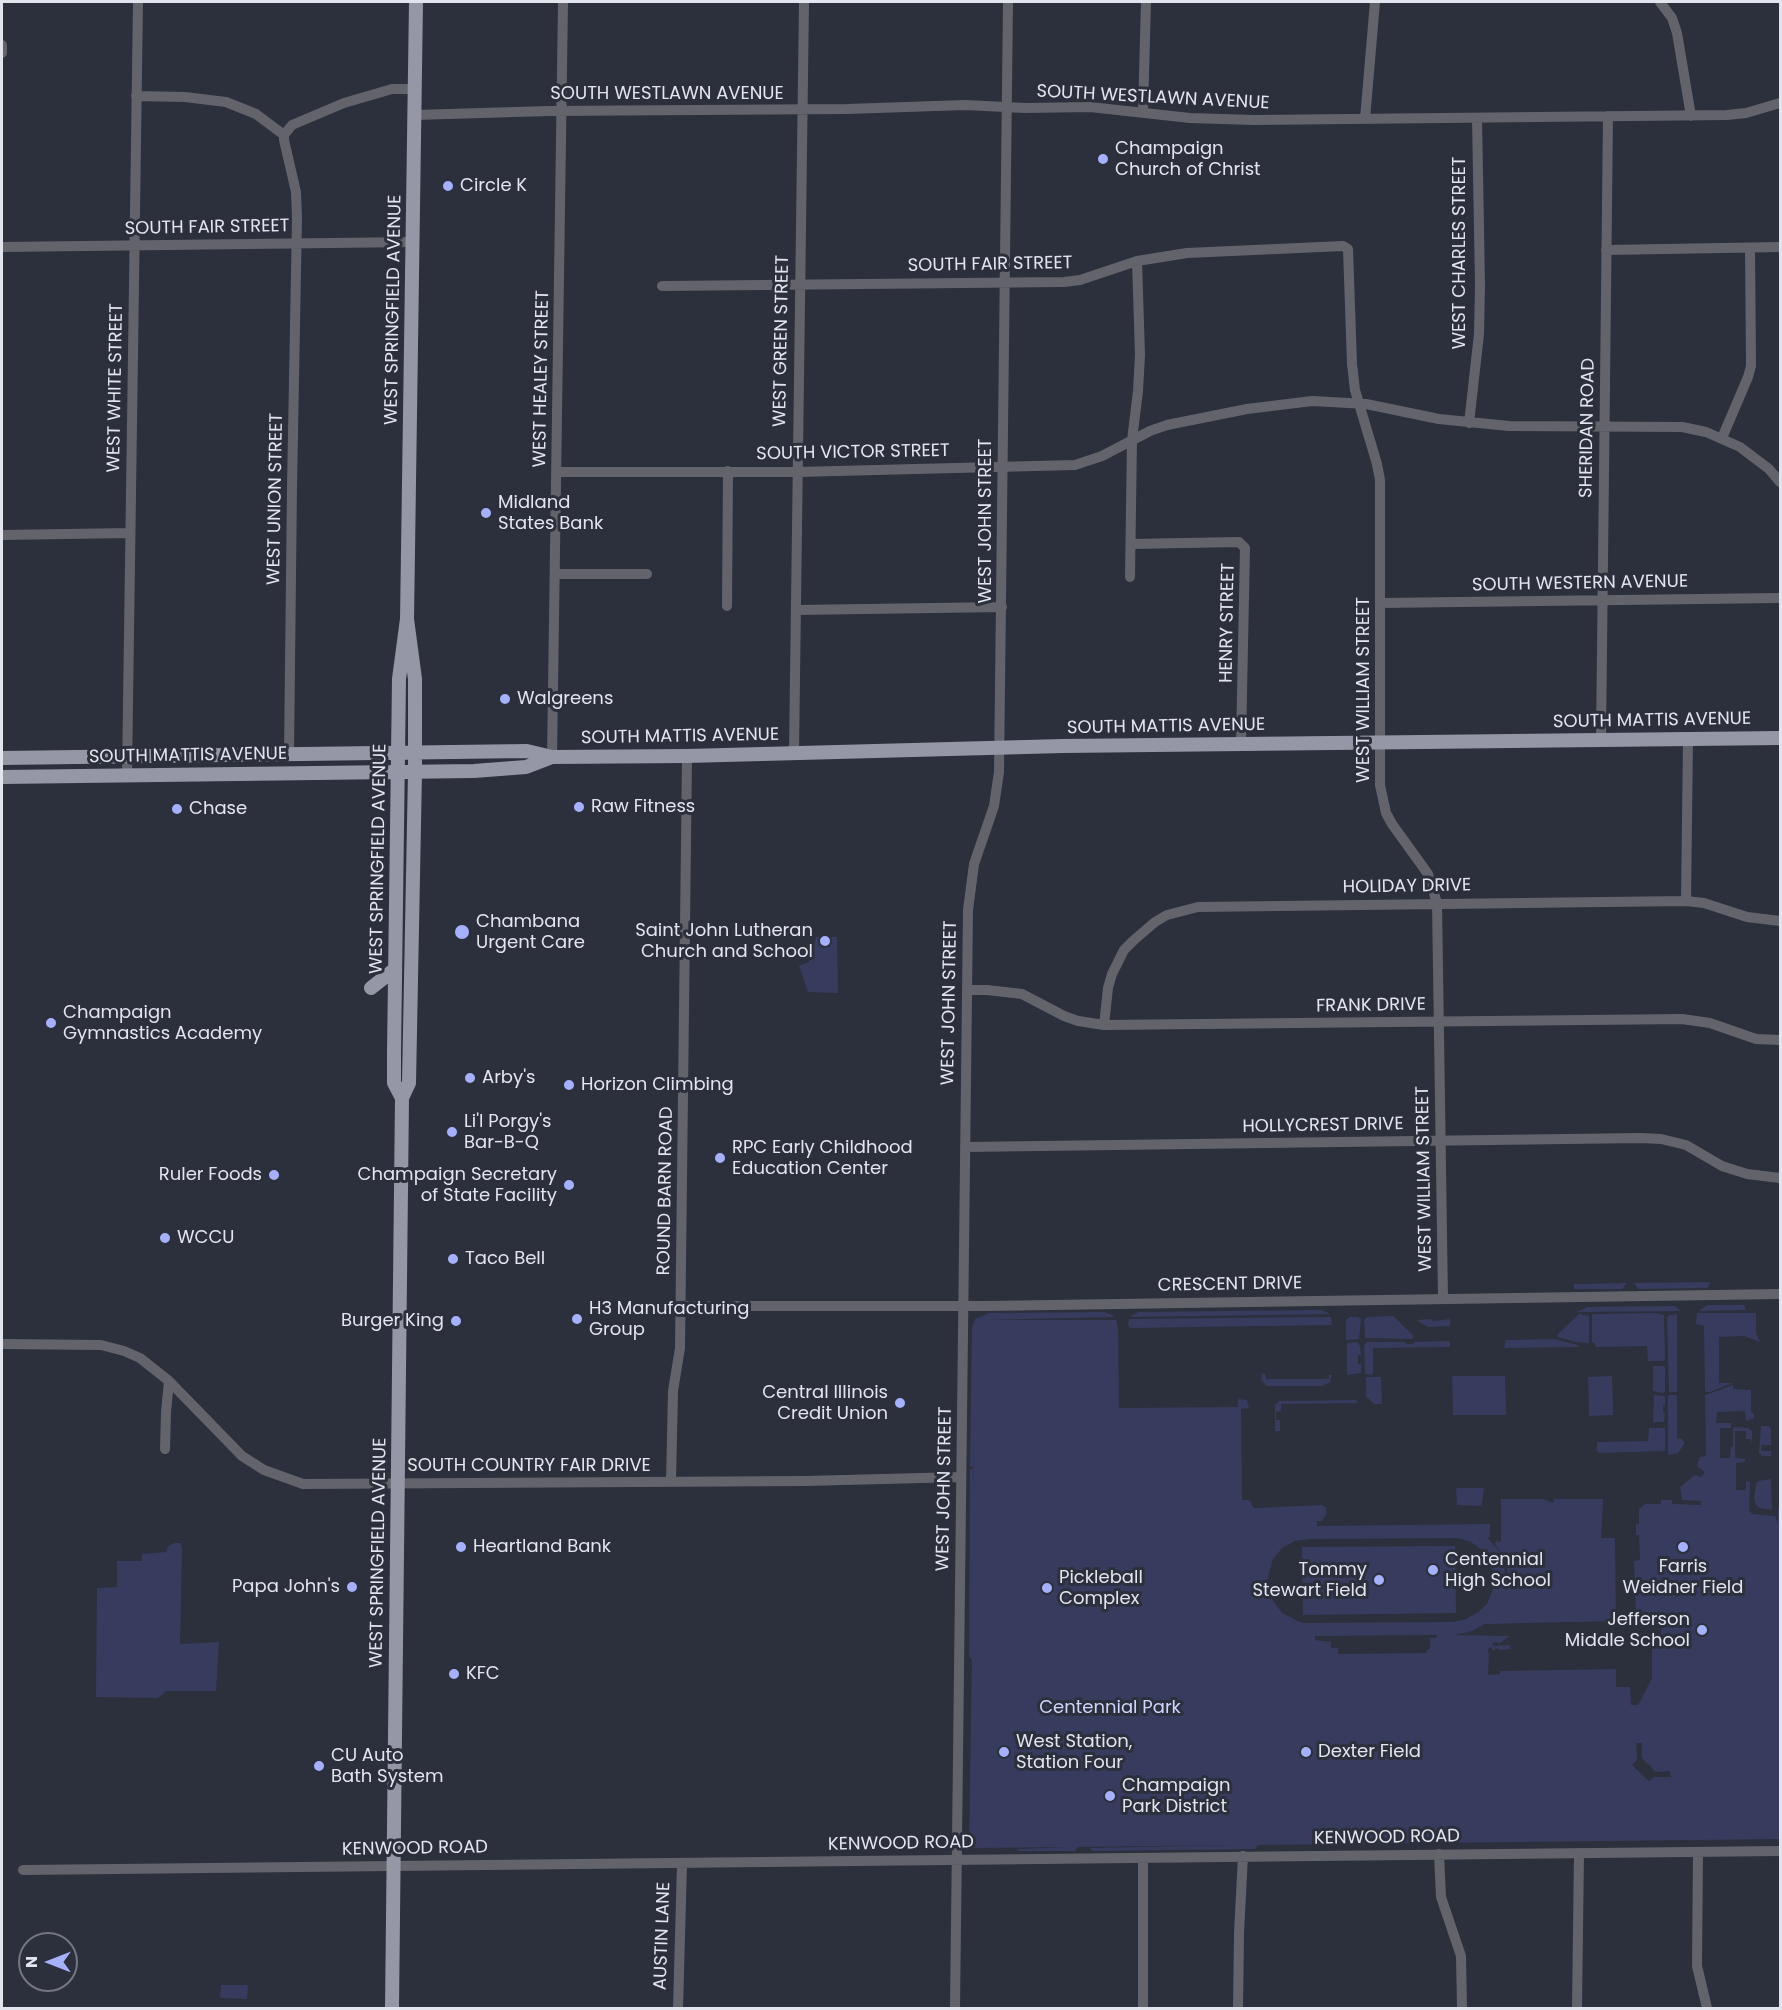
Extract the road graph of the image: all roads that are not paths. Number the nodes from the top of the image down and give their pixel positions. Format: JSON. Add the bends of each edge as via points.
{"nodes":[{"id":1,"x":138,"y":2,"type":"edge"},
{"id":2,"x":416,"y":2,"type":"edge"},
{"id":3,"x":563,"y":2,"type":"edge"},
{"id":4,"x":804,"y":2,"type":"edge"},
{"id":5,"x":1008,"y":2,"type":"edge"},
{"id":6,"x":1146,"y":2,"type":"edge"},
{"id":7,"x":1375,"y":2,"type":"edge"},
{"id":8,"x":1660,"y":2,"type":"edge"},
{"id":9,"x":2,"y":45,"type":"edge"},
{"id":10,"x":2,"y":53,"type":"edge"},
{"id":11,"x":415,"y":89,"type":"junction"},
{"id":12,"x":136,"y":96,"type":"junction"},
{"id":13,"x":1780,"y":103,"type":"edge"},
{"id":14,"x":1007,"y":107,"type":"junction"},
{"id":15,"x":802,"y":109,"type":"junction"},
{"id":16,"x":562,"y":111,"type":"junction"},
{"id":17,"x":1143,"y":112,"type":"junction"},
{"id":18,"x":415,"y":115,"type":"junction"},
{"id":19,"x":1608,"y":116,"type":"junction"},
{"id":20,"x":1691,"y":116,"type":"junction"},
{"id":21,"x":1477,"y":118,"type":"junction"},
{"id":22,"x":1365,"y":119,"type":"junction"},
{"id":23,"x":284,"y":135,"type":"junction"},
{"id":24,"x":413,"y":242,"type":"junction"},
{"id":25,"x":296,"y":244,"type":"junction"},
{"id":26,"x":134,"y":246,"type":"junction"},
{"id":27,"x":2,"y":247,"type":"edge"},
{"id":28,"x":1750,"y":248,"type":"junction"},
{"id":29,"x":1780,"y":248,"type":"edge"},
{"id":30,"x":1606,"y":250,"type":"junction"},
{"id":31,"x":1349,"y":251,"type":"joint"},
{"id":32,"x":1137,"y":261,"type":"junction"},
{"id":33,"x":1005,"y":282,"type":"junction"},
{"id":34,"x":799,"y":284,"type":"junction"},
{"id":35,"x":662,"y":286,"type":"dead end"},
{"id":36,"x":1359,"y":403,"type":"junction"},
{"id":37,"x":1469,"y":423,"type":"junction"},
{"id":38,"x":1605,"y":426,"type":"junction"},
{"id":39,"x":1722,"y":438,"type":"junction"},
{"id":40,"x":1132,"y":440,"type":"junction"},
{"id":41,"x":1002,"y":467,"type":"junction"},
{"id":42,"x":728,"y":471,"type":"junction"},
{"id":43,"x":557,"y":472,"type":"junction"},
{"id":44,"x":797,"y":472,"type":"junction"},
{"id":45,"x":1780,"y":482,"type":"edge"},
{"id":46,"x":130,"y":533,"type":"junction"},
{"id":47,"x":2,"y":535,"type":"edge"},
{"id":48,"x":1131,"y":544,"type":"junction"},
{"id":49,"x":555,"y":574,"type":"junction"},
{"id":50,"x":647,"y":574,"type":"dead end"},
{"id":51,"x":1130,"y":578,"type":"dead end"},
{"id":52,"x":1780,"y":598,"type":"edge"},
{"id":53,"x":1603,"y":600,"type":"junction"},
{"id":54,"x":1380,"y":603,"type":"junction"},
{"id":55,"x":727,"y":606,"type":"dead end"},
{"id":56,"x":1002,"y":607,"type":"junction"},
{"id":57,"x":796,"y":609,"type":"junction"},
{"id":58,"x":407,"y":619,"type":"junction"},
{"id":59,"x":1780,"y":738,"type":"edge"},
{"id":60,"x":1688,"y":739,"type":"junction"},
{"id":61,"x":1601,"y":740,"type":"junction"},
{"id":62,"x":1380,"y":743,"type":"junction"},
{"id":63,"x":1241,"y":744,"type":"junction"},
{"id":64,"x":1000,"y":748,"type":"junction"},
{"id":65,"x":415,"y":752,"type":"junction"},
{"id":66,"x":398,"y":753,"type":"junction"},
{"id":67,"x":794,"y":753,"type":"junction"},
{"id":68,"x":290,"y":755,"type":"junction"},
{"id":69,"x":127,"y":756,"type":"junction"},
{"id":70,"x":687,"y":756,"type":"junction"},
{"id":71,"x":552,"y":757,"type":"junction"},
{"id":72,"x":2,"y":759,"type":"edge"},
{"id":73,"x":398,"y":772,"type":"junction"},
{"id":74,"x":415,"y":772,"type":"junction"},
{"id":75,"x":127,"y":774,"type":"junction"},
{"id":76,"x":2,"y":777,"type":"edge"},
{"id":77,"x":1686,"y":901,"type":"junction"},
{"id":78,"x":1437,"y":903,"type":"junction"},
{"id":79,"x":1780,"y":921,"type":"edge"},
{"id":80,"x":395,"y":969,"type":"junction"},
{"id":81,"x":371,"y":988,"type":"dead end"},
{"id":82,"x":967,"y":990,"type":"junction"},
{"id":83,"x":1440,"y":1022,"type":"junction"},
{"id":84,"x":1104,"y":1026,"type":"junction"},
{"id":85,"x":1780,"y":1040,"type":"edge"},
{"id":86,"x":402,"y":1098,"type":"junction"},
{"id":87,"x":1441,"y":1141,"type":"junction"},
{"id":88,"x":965,"y":1147,"type":"junction"},
{"id":89,"x":1780,"y":1178,"type":"edge"},
{"id":90,"x":1780,"y":1294,"type":"edge"},
{"id":91,"x":1443,"y":1298,"type":"junction"},
{"id":92,"x":963,"y":1305,"type":"junction"},
{"id":93,"x":681,"y":1306,"type":"junction"},
{"id":94,"x":2,"y":1344,"type":"edge"},
{"id":95,"x":169,"y":1381,"type":"junction"},
{"id":96,"x":165,"y":1449,"type":"dead end"},
{"id":97,"x":961,"y":1477,"type":"junction"},
{"id":98,"x":671,"y":1482,"type":"junction"},
{"id":99,"x":398,"y":1483,"type":"junction"},
{"id":100,"x":1780,"y":1851,"type":"edge"},
{"id":101,"x":1698,"y":1852,"type":"junction"},
{"id":102,"x":1579,"y":1853,"type":"junction"},
{"id":103,"x":1439,"y":1854,"type":"junction"},
{"id":104,"x":1243,"y":1857,"type":"junction"},
{"id":105,"x":1143,"y":1858,"type":"junction"},
{"id":106,"x":957,"y":1860,"type":"junction"},
{"id":107,"x":682,"y":1864,"type":"junction"},
{"id":108,"x":393,"y":1866,"type":"junction"},
{"id":109,"x":23,"y":1870,"type":"dead end"},
{"id":110,"x":392,"y":2008,"type":"edge"},
{"id":111,"x":678,"y":2008,"type":"edge"},
{"id":112,"x":955,"y":2008,"type":"edge"},
{"id":113,"x":1143,"y":2008,"type":"edge"},
{"id":114,"x":1238,"y":2008,"type":"edge"},
{"id":115,"x":1462,"y":2008,"type":"edge"},
{"id":116,"x":1576,"y":2008,"type":"edge"},
{"id":117,"x":1707,"y":2008,"type":"edge"}],
"edges":[{"from":1,"to":12,"type":"street","name":"WEST WHITE STREET"},
{"from":2,"to":11,"type":"main road","name":"WEST SPRINGFIELD AVENUE"},
{"from":3,"to":16,"type":"street","name":"WEST HEALEY STREET"},
{"from":4,"to":15,"type":"street","name":"WEST GREEN STREET"},
{"from":5,"to":14,"type":"street","name":"WEST JOHN STREET"},
{"from":6,"to":17,"type":"street"},
{"from":7,"to":22,"type":"street"},
{"from":8,"to":20,"type":"street","via":[[1677,33]]},
{"from":9,"to":10,"type":"street"},
{"from":11,"to":18,"type":"main road","name":"WEST SPRINGFIELD AVENUE"},
{"from":11,"to":23,"type":"street","via":[[392,89],[344,103],[292,125]]},
{"from":12,"to":23,"type":"street","via":[[226,102],[256,114]]},
{"from":12,"to":26,"type":"street","name":"WEST WHITE STREET"},
{"from":13,"to":20,"type":"street","name":"SOUTH WESTLAWN AVENUE","via":[[1746,113]]},
{"from":14,"to":15,"type":"street","name":"SOUTH WESTLAWN AVENUE"},
{"from":14,"to":17,"type":"street","name":"SOUTH WESTLAWN AVENUE","via":[[1090,107]]},
{"from":14,"to":33,"type":"street","name":"WEST JOHN STREET"},
{"from":15,"to":16,"type":"street","name":"SOUTH WESTLAWN AVENUE"},
{"from":15,"to":34,"type":"street","name":"WEST GREEN STREET"},
{"from":16,"to":18,"type":"street","name":"SOUTH WESTLAWN AVENUE"},
{"from":16,"to":43,"type":"street","name":"WEST HEALEY STREET"},
{"from":17,"to":22,"type":"street","name":"SOUTH WESTLAWN AVENUE","via":[[1222,120]]},
{"from":18,"to":24,"type":"main road","name":"WEST SPRINGFIELD AVENUE"},
{"from":19,"to":20,"type":"street","name":"SOUTH WESTLAWN AVENUE"},
{"from":19,"to":21,"type":"street","name":"SOUTH WESTLAWN AVENUE"},
{"from":19,"to":30,"type":"street","name":"SHERIDAN ROAD"},
{"from":21,"to":22,"type":"street","name":"SOUTH WESTLAWN AVENUE"},
{"from":21,"to":37,"type":"street","name":"WEST CHARLES STREET","via":[[1479,324]]},
{"from":23,"to":25,"type":"street","name":"WEST UNION STREET","via":[[296,192]]},
{"from":24,"to":25,"type":"street","name":"SOUTH FAIR STREET"},
{"from":24,"to":58,"type":"main road","name":"WEST SPRINGFIELD AVENUE"},
{"from":25,"to":26,"type":"street","name":"SOUTH FAIR STREET"},
{"from":25,"to":68,"type":"street","name":"WEST UNION STREET"},
{"from":26,"to":27,"type":"street","name":"SOUTH FAIR STREET"},
{"from":26,"to":46,"type":"street","name":"WEST WHITE STREET"},
{"from":28,"to":29,"type":"street"},
{"from":28,"to":30,"type":"street"},
{"from":28,"to":39,"type":"street","via":[[1751,366]]},
{"from":30,"to":38,"type":"street","name":"SHERIDAN ROAD"},
{"from":31,"to":32,"type":"street","name":"SOUTH FAIR STREET","via":[[1342,246],[1227,250]]},
{"from":31,"to":36,"type":"street","name":"WEST WILLIAM STREET","via":[[1352,364]]},
{"from":32,"to":33,"type":"street","name":"SOUTH FAIR STREET","via":[[1080,280]]},
{"from":32,"to":40,"type":"street","via":[[1140,355]]},
{"from":33,"to":34,"type":"street","name":"SOUTH FAIR STREET"},
{"from":33,"to":41,"type":"street","name":"WEST JOHN STREET"},
{"from":34,"to":35,"type":"street","name":"SOUTH FAIR STREET"},
{"from":34,"to":44,"type":"street","name":"WEST GREEN STREET"},
{"from":36,"to":37,"type":"street","name":"SOUTH VICTOR STREET"},
{"from":36,"to":40,"type":"street","name":"SOUTH VICTOR STREET","via":[[1312,401],[1247,409],[1167,425]]},
{"from":36,"to":54,"type":"street","name":"WEST WILLIAM STREET","via":[[1380,480]]},
{"from":37,"to":38,"type":"street","name":"SOUTH VICTOR STREET"},
{"from":38,"to":39,"type":"street","name":"SOUTH VICTOR STREET","via":[[1682,427]]},
{"from":38,"to":53,"type":"street","name":"SHERIDAN ROAD"},
{"from":39,"to":45,"type":"street","name":"SOUTH VICTOR STREET","via":[[1750,454]]},
{"from":40,"to":41,"type":"street","name":"SOUTH VICTOR STREET","via":[[1075,465]]},
{"from":40,"to":48,"type":"street"},
{"from":41,"to":44,"type":"street","name":"SOUTH VICTOR STREET"},
{"from":41,"to":56,"type":"street","name":"WEST JOHN STREET"},
{"from":42,"to":43,"type":"street","name":"SOUTH VICTOR STREET"},
{"from":42,"to":44,"type":"street","name":"SOUTH VICTOR STREET"},
{"from":42,"to":55,"type":"street"},
{"from":43,"to":49,"type":"street","name":"WEST HEALEY STREET"},
{"from":44,"to":57,"type":"street","name":"WEST GREEN STREET"},
{"from":46,"to":47,"type":"street"},
{"from":46,"to":69,"type":"street","name":"WEST WHITE STREET"},
{"from":48,"to":51,"type":"street"},
{"from":48,"to":63,"type":"street","name":"HENRY STREET","via":[[1239,542],[1245,548]]},
{"from":49,"to":50,"type":"street"},
{"from":49,"to":71,"type":"street","name":"WEST HEALEY STREET"},
{"from":52,"to":53,"type":"street","name":"SOUTH WESTERN AVENUE"},
{"from":53,"to":54,"type":"street","name":"SOUTH WESTERN AVENUE"},
{"from":53,"to":61,"type":"street","name":"SHERIDAN ROAD"},
{"from":54,"to":62,"type":"street","name":"WEST WILLIAM STREET"},
{"from":56,"to":57,"type":"street"},
{"from":56,"to":64,"type":"street","name":"WEST JOHN STREET"},
{"from":57,"to":67,"type":"street","name":"WEST GREEN STREET"},
{"from":58,"to":65,"type":"main road","name":"WEST SPRINGFIELD AVENUE","via":[[415,679]]},
{"from":58,"to":66,"type":"main road","name":"WEST SPRINGFIELD AVENUE","via":[[399,679]]},
{"from":59,"to":60,"type":"main road","name":"SOUTH MATTIS AVENUE"},
{"from":60,"to":61,"type":"main road","name":"SOUTH MATTIS AVENUE"},
{"from":60,"to":77,"type":"street"},
{"from":61,"to":62,"type":"main road","name":"SOUTH MATTIS AVENUE"},
{"from":62,"to":63,"type":"main road","name":"SOUTH MATTIS AVENUE"},
{"from":62,"to":78,"type":"street","name":"WEST WILLIAM STREET","via":[[1380,785],[1386,813],[1428,874]]},
{"from":63,"to":64,"type":"main road","name":"SOUTH MATTIS AVENUE"},
{"from":64,"to":67,"type":"main road","name":"SOUTH MATTIS AVENUE"},
{"from":64,"to":82,"type":"street","name":"WEST JOHN STREET","via":[[994,806],[978,848],[970,885]]},
{"from":65,"to":66,"type":"main road","name":"SOUTH MATTIS AVENUE"},
{"from":65,"to":71,"type":"main road","name":"SOUTH MATTIS AVENUE","via":[[527,752]]},
{"from":65,"to":74,"type":"main road","name":"WEST SPRINGFIELD AVENUE"},
{"from":66,"to":68,"type":"main road","name":"SOUTH MATTIS AVENUE"},
{"from":66,"to":73,"type":"main road","name":"WEST SPRINGFIELD AVENUE"},
{"from":67,"to":70,"type":"main road","name":"SOUTH MATTIS AVENUE"},
{"from":68,"to":69,"type":"main road","name":"SOUTH MATTIS AVENUE"},
{"from":69,"to":72,"type":"main road","name":"SOUTH MATTIS AVENUE"},
{"from":69,"to":75,"type":"street","name":"WEST WHITE STREET"},
{"from":70,"to":71,"type":"main road","name":"SOUTH MATTIS AVENUE"},
{"from":70,"to":93,"type":"street","name":"ROUND BARN ROAD"},
{"from":71,"to":74,"type":"main road","name":"SOUTH MATTIS AVENUE","via":[[526,767]]},
{"from":73,"to":74,"type":"main road","name":"SOUTH MATTIS AVENUE"},
{"from":73,"to":75,"type":"main road","name":"SOUTH MATTIS AVENUE"},
{"from":73,"to":80,"type":"main road","name":"WEST SPRINGFIELD AVENUE"},
{"from":74,"to":86,"type":"main road","name":"WEST SPRINGFIELD AVENUE","via":[[409,1083]]},
{"from":75,"to":76,"type":"main road","name":"SOUTH MATTIS AVENUE"},
{"from":77,"to":78,"type":"street","name":"HOLIDAY DRIVE"},
{"from":77,"to":79,"type":"street","name":"HOLIDAY DRIVE"},
{"from":78,"to":83,"type":"street","name":"WEST WILLIAM STREET"},
{"from":78,"to":84,"type":"street","name":"HOLIDAY DRIVE","via":[[1218,906],[1167,915],[1134,940],[1117,962],[1108,988]]},
{"from":80,"to":81,"type":"main road"},
{"from":80,"to":86,"type":"main road","name":"WEST SPRINGFIELD AVENUE","via":[[394,1083]]},
{"from":82,"to":84,"type":"street","name":"FRANK DRIVE","via":[[1022,994],[1078,1021]]},
{"from":82,"to":88,"type":"street","name":"WEST JOHN STREET"},
{"from":83,"to":84,"type":"street","name":"FRANK DRIVE"},
{"from":83,"to":85,"type":"street","name":"FRANK DRIVE","via":[[1682,1019],[1710,1023],[1746,1037]]},
{"from":83,"to":87,"type":"street","name":"WEST WILLIAM STREET"},
{"from":86,"to":99,"type":"main road","name":"WEST SPRINGFIELD AVENUE"},
{"from":87,"to":88,"type":"street","name":"HOLLYCREST DRIVE"},
{"from":87,"to":89,"type":"street","name":"HOLLYCREST DRIVE","via":[[1661,1139],[1686,1145],[1733,1170]]},
{"from":87,"to":91,"type":"street","name":"WEST WILLIAM STREET"},
{"from":88,"to":92,"type":"street","name":"WEST JOHN STREET"},
{"from":90,"to":91,"type":"street","name":"CRESCENT DRIVE"},
{"from":91,"to":92,"type":"street","name":"CRESCENT DRIVE"},
{"from":92,"to":93,"type":"street","name":"CRESCENT DRIVE"},
{"from":92,"to":97,"type":"street","name":"WEST JOHN STREET"},
{"from":93,"to":98,"type":"street","name":"ROUND BARN ROAD","via":[[673,1391]]},
{"from":94,"to":95,"type":"street","name":"SOUTH COUNTRY FAIR DRIVE","via":[[113,1347],[140,1358]]},
{"from":95,"to":96,"type":"street"},
{"from":95,"to":99,"type":"street","name":"SOUTH COUNTRY FAIR DRIVE","via":[[227,1442],[264,1470],[303,1484]]},
{"from":97,"to":98,"type":"street","name":"SOUTH COUNTRY FAIR DRIVE"},
{"from":97,"to":106,"type":"street","name":"WEST JOHN STREET"},
{"from":98,"to":99,"type":"street","name":"SOUTH COUNTRY FAIR DRIVE"},
{"from":99,"to":108,"type":"main road","name":"WEST SPRINGFIELD AVENUE"},
{"from":100,"to":101,"type":"street","name":"KENWOOD ROAD"},
{"from":101,"to":102,"type":"street","name":"KENWOOD ROAD"},
{"from":101,"to":117,"type":"street","via":[[1697,1966]]},
{"from":102,"to":103,"type":"street","name":"KENWOOD ROAD"},
{"from":102,"to":116,"type":"street"},
{"from":103,"to":104,"type":"street","name":"KENWOOD ROAD"},
{"from":103,"to":115,"type":"street","via":[[1441,1897],[1461,1956]]},
{"from":104,"to":105,"type":"street","name":"KENWOOD ROAD"},
{"from":104,"to":114,"type":"street"},
{"from":105,"to":106,"type":"street","name":"KENWOOD ROAD"},
{"from":105,"to":113,"type":"street"},
{"from":106,"to":107,"type":"street","name":"KENWOOD ROAD"},
{"from":106,"to":112,"type":"street","name":"WEST JOHN STREET"},
{"from":107,"to":108,"type":"street","name":"KENWOOD ROAD"},
{"from":107,"to":111,"type":"street","name":"AUSTIN LANE"},
{"from":108,"to":109,"type":"street","name":"KENWOOD ROAD"},
{"from":108,"to":110,"type":"main road","name":"WEST SPRINGFIELD AVENUE"}]}
